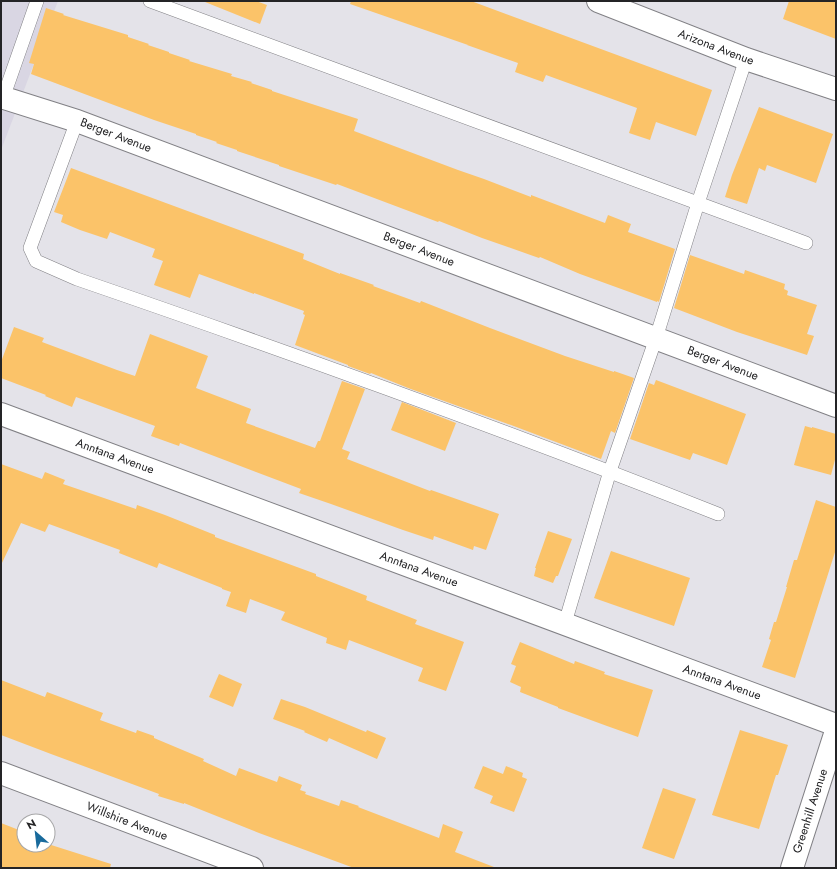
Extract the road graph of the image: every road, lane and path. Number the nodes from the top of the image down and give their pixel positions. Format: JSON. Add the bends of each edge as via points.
{"nodes":[{"id":1,"x":37,"y":1,"type":"edge"},
{"id":2,"x":150,"y":1,"type":"edge"},
{"id":3,"x":598,"y":1,"type":"edge"},
{"id":4,"x":746,"y":59,"type":"junction"},
{"id":5,"x":836,"y":89,"type":"edge"},
{"id":6,"x":2,"y":98,"type":"edge"},
{"id":7,"x":77,"y":121,"type":"junction"},
{"id":8,"x":698,"y":203,"type":"junction"},
{"id":9,"x":806,"y":243,"type":"dead end"},
{"id":10,"x":656,"y":338,"type":"junction"},
{"id":11,"x":836,"y":406,"type":"edge"},
{"id":12,"x":1,"y":414,"type":"edge"},
{"id":13,"x":610,"y":471,"type":"junction"},
{"id":14,"x":718,"y":514,"type":"dead end"},
{"id":15,"x":565,"y":623,"type":"junction"},
{"id":16,"x":836,"y":725,"type":"edge"},
{"id":17,"x":836,"y":731,"type":"edge"},
{"id":18,"x":1,"y":773,"type":"edge"},
{"id":19,"x":252,"y":868,"type":"edge"},
{"id":20,"x":792,"y":868,"type":"edge"}],
"edges":[{"from":1,"to":6,"type":"lane"},
{"from":2,"to":8,"type":"lane"},
{"from":3,"to":4,"type":"street","name":"Arizona Avenue"},
{"from":4,"to":5,"type":"street","name":"Arizona Avenue"},
{"from":4,"to":8,"type":"lane"},
{"from":6,"to":7,"type":"street","name":"Berger Avenue"},
{"from":7,"to":10,"type":"street","name":"Berger Avenue"},
{"from":7,"to":13,"type":"lane","via":[[30,248],[36,261],[77,279]]},
{"from":8,"to":9,"type":"lane"},
{"from":8,"to":10,"type":"lane"},
{"from":10,"to":11,"type":"street","name":"Berger Avenue"},
{"from":10,"to":13,"type":"lane"},
{"from":12,"to":15,"type":"street","name":"Anntana Avenue"},
{"from":13,"to":14,"type":"lane"},
{"from":13,"to":15,"type":"lane"},
{"from":15,"to":16,"type":"street","name":"Anntana Avenue"},
{"from":17,"to":20,"type":"street","name":"Greenhill Avenue"},
{"from":18,"to":19,"type":"street","name":"Willshire Avenue"}]}
